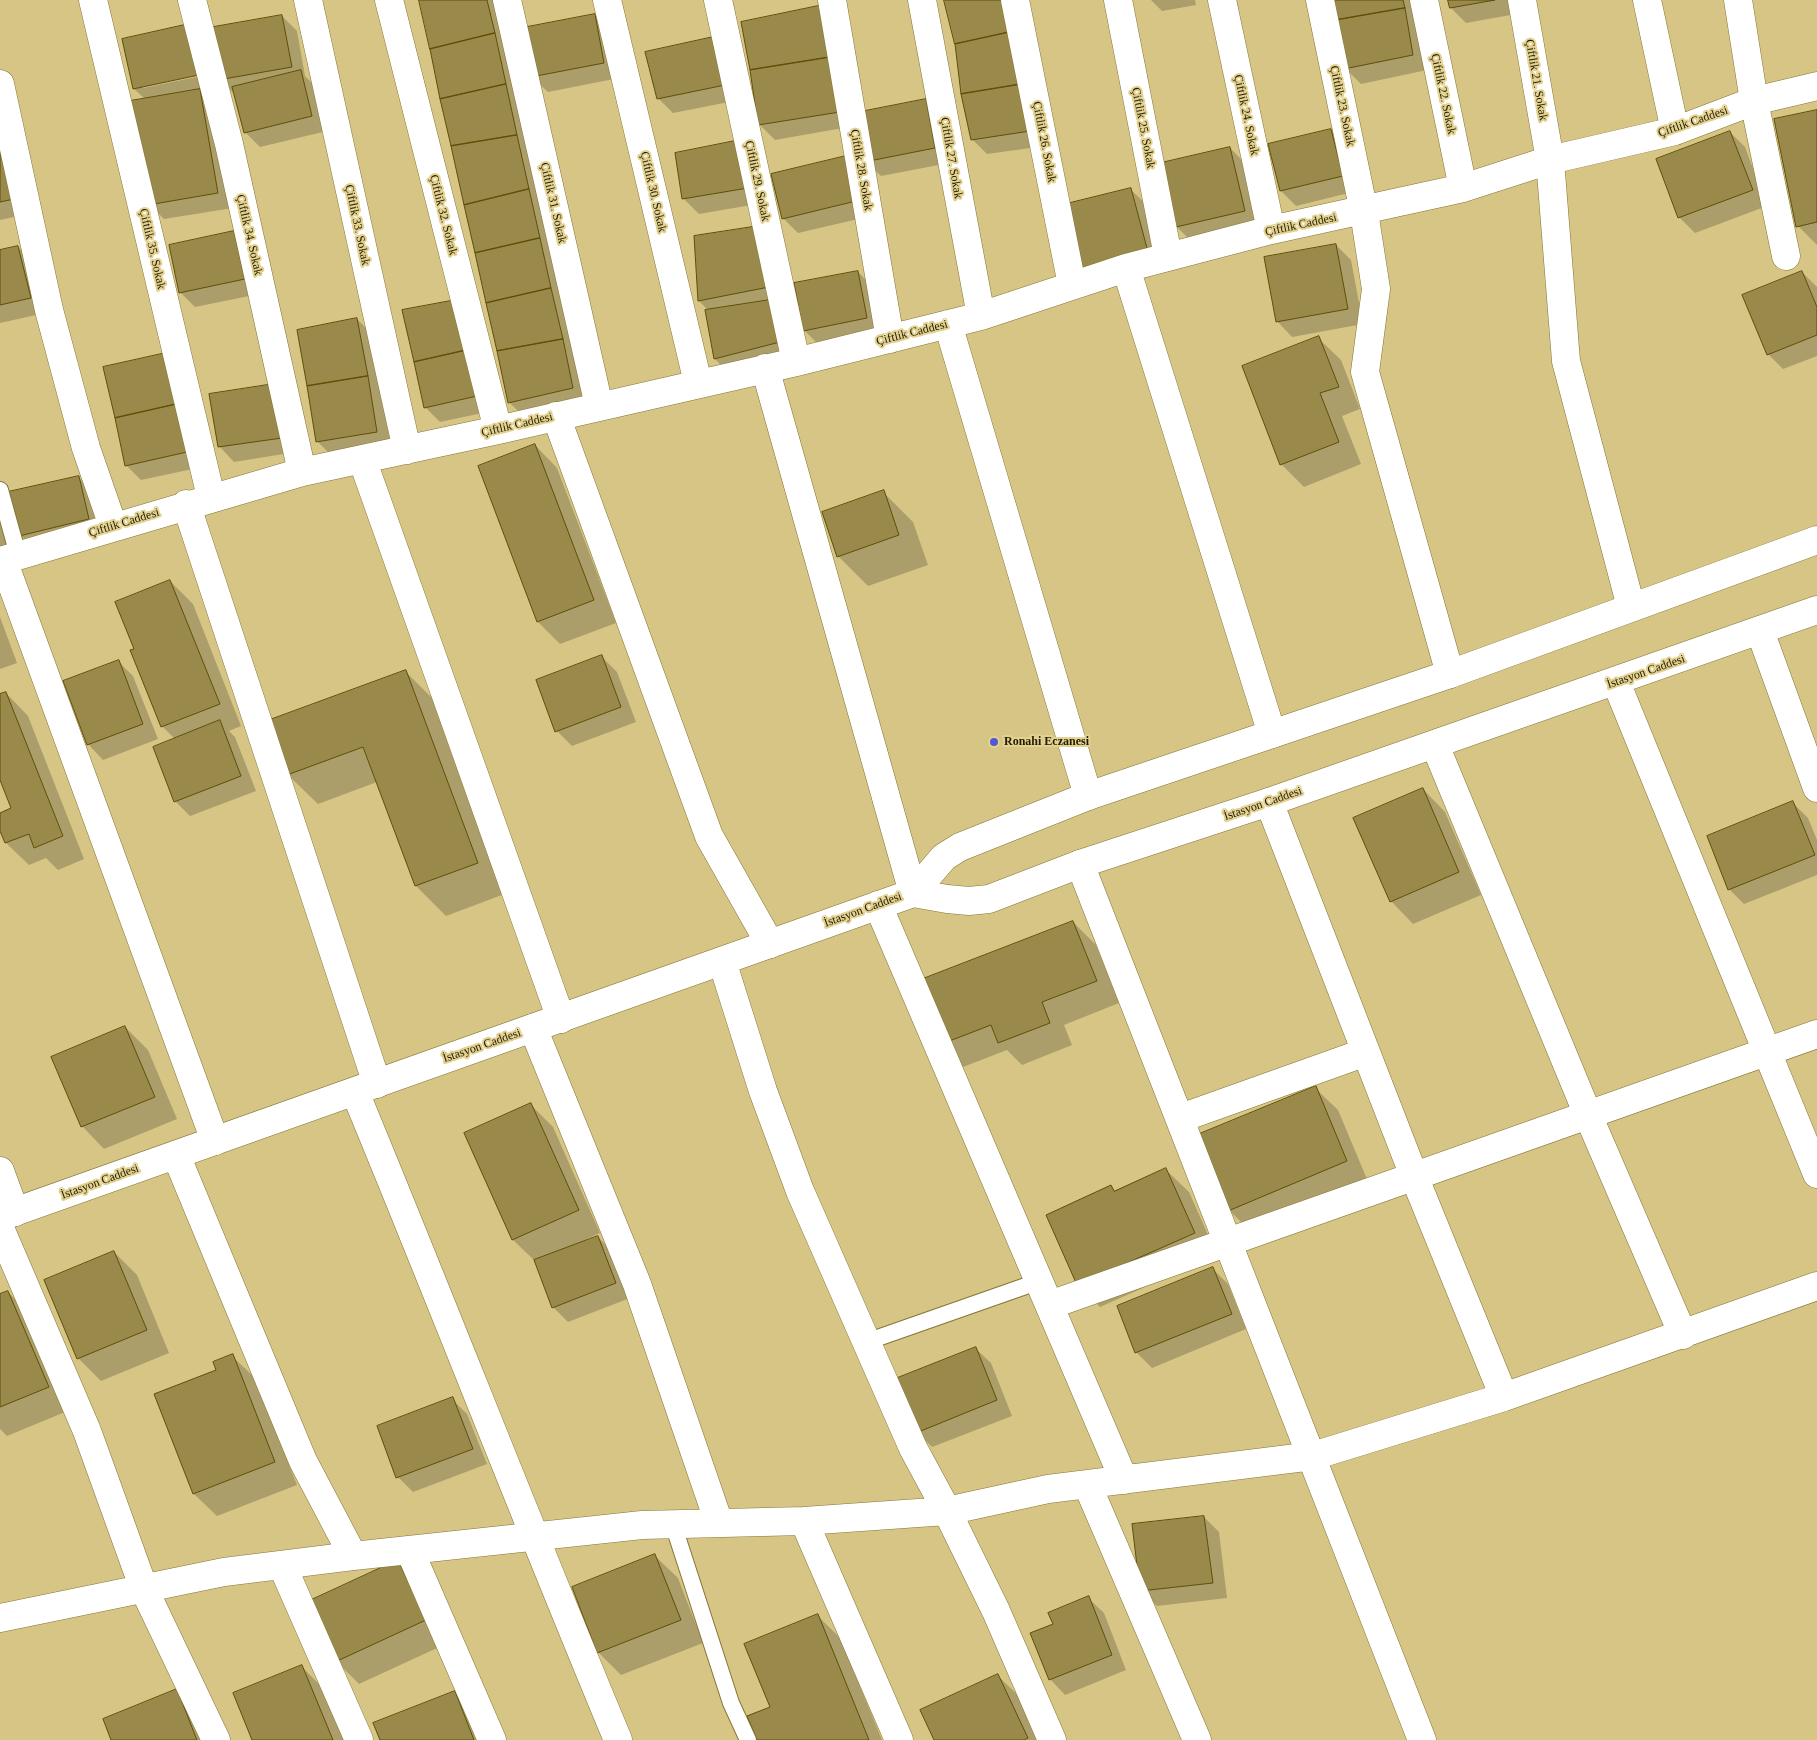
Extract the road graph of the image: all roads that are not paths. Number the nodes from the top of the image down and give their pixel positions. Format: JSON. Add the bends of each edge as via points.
{"nodes":[{"id":1,"x":93,"y":0,"type":"edge"},
{"id":2,"x":192,"y":0,"type":"edge"},
{"id":3,"x":308,"y":0,"type":"edge"},
{"id":4,"x":388,"y":0,"type":"edge"},
{"id":5,"x":507,"y":0,"type":"edge"},
{"id":6,"x":607,"y":0,"type":"edge"},
{"id":7,"x":718,"y":0,"type":"edge"},
{"id":8,"x":832,"y":0,"type":"edge"},
{"id":9,"x":922,"y":0,"type":"edge"},
{"id":10,"x":1015,"y":0,"type":"edge"},
{"id":11,"x":1118,"y":0,"type":"edge"},
{"id":12,"x":1222,"y":0,"type":"edge"},
{"id":13,"x":1320,"y":0,"type":"edge"},
{"id":14,"x":1424,"y":0,"type":"edge"},
{"id":15,"x":1522,"y":0,"type":"edge"},
{"id":16,"x":1647,"y":0,"type":"edge"},
{"id":17,"x":1738,"y":0,"type":"edge"},
{"id":18,"x":0,"y":84,"type":"edge"},
{"id":19,"x":1817,"y":86,"type":"edge"},
{"id":20,"x":1754,"y":101,"type":"junction"},
{"id":21,"x":1675,"y":131,"type":"junction"},
{"id":22,"x":1550,"y":160,"type":"junction"},
{"id":23,"x":1463,"y":188,"type":"junction"},
{"id":24,"x":1364,"y":212,"type":"junction"},
{"id":25,"x":1271,"y":230,"type":"junction"},
{"id":26,"x":1168,"y":256,"type":"junction"},
{"id":27,"x":1786,"y":256,"type":"dead end"},
{"id":28,"x":1126,"y":268,"type":"junction"},
{"id":29,"x":1072,"y":285,"type":"junction"},
{"id":30,"x":980,"y":316,"type":"junction"},
{"id":31,"x":948,"y":324,"type":"junction"},
{"id":32,"x":890,"y":339,"type":"junction"},
{"id":33,"x":796,"y":362,"type":"junction"},
{"id":34,"x":765,"y":368,"type":"junction"},
{"id":35,"x":698,"y":383,"type":"junction"},
{"id":36,"x":599,"y":406,"type":"junction"},
{"id":37,"x":556,"y":416,"type":"junction"},
{"id":38,"x":498,"y":430,"type":"junction"},
{"id":39,"x":406,"y":450,"type":"junction"},
{"id":40,"x":362,"y":459,"type":"junction"},
{"id":41,"x":302,"y":472,"type":"junction"},
{"id":42,"x":0,"y":490,"type":"edge"},
{"id":43,"x":199,"y":501,"type":"junction"},
{"id":44,"x":113,"y":526,"type":"junction"},
{"id":45,"x":1817,"y":540,"type":"edge"},
{"id":46,"x":7,"y":559,"type":"edge"},
{"id":47,"x":1631,"y":607,"type":"junction"},
{"id":48,"x":1817,"y":610,"type":"edge"},
{"id":49,"x":1760,"y":631,"type":"junction"},
{"id":50,"x":1450,"y":674,"type":"junction"},
{"id":51,"x":1616,"y":682,"type":"junction"},
{"id":52,"x":1272,"y":734,"type":"junction"},
{"id":53,"x":1434,"y":745,"type":"junction"},
{"id":54,"x":1817,"y":788,"type":"edge"},
{"id":55,"x":1088,"y":796,"type":"junction"},
{"id":56,"x":1268,"y":802,"type":"junction"},
{"id":57,"x":1080,"y":864,"type":"junction"},
{"id":58,"x":913,"y":893,"type":"junction"},
{"id":59,"x":878,"y":906,"type":"junction"},
{"id":60,"x":770,"y":944,"type":"junction"},
{"id":61,"x":722,"y":961,"type":"junction"},
{"id":62,"x":561,"y":1019,"type":"junction"},
{"id":63,"x":533,"y":1028,"type":"junction"},
{"id":64,"x":1817,"y":1034,"type":"edge"},
{"id":65,"x":1768,"y":1051,"type":"junction"},
{"id":66,"x":1366,"y":1052,"type":"junction"},
{"id":67,"x":366,"y":1088,"type":"junction"},
{"id":68,"x":1588,"y":1115,"type":"junction"},
{"id":69,"x":1181,"y":1118,"type":"junction"},
{"id":70,"x":215,"y":1141,"type":"junction"},
{"id":71,"x":176,"y":1155,"type":"junction"},
{"id":72,"x":0,"y":1171,"type":"edge"},
{"id":73,"x":1817,"y":1174,"type":"edge"},
{"id":74,"x":1414,"y":1176,"type":"junction"},
{"id":75,"x":5,"y":1219,"type":"edge"},
{"id":76,"x":1229,"y":1241,"type":"junction"},
{"id":77,"x":1817,"y":1286,"type":"edge"},
{"id":78,"x":1045,"y":1293,"type":"junction"},
{"id":79,"x":1683,"y":1335,"type":"junction"},
{"id":80,"x":866,"y":1342,"type":"junction"},
{"id":81,"x":1504,"y":1397,"type":"junction"},
{"id":82,"x":1313,"y":1456,"type":"junction"},
{"id":83,"x":1124,"y":1480,"type":"junction"},
{"id":84,"x":1087,"y":1484,"type":"junction"},
{"id":85,"x":947,"y":1511,"type":"junction"},
{"id":86,"x":804,"y":1521,"type":"junction"},
{"id":87,"x":719,"y":1523,"type":"junction"},
{"id":88,"x":673,"y":1524,"type":"junction"},
{"id":89,"x":533,"y":1538,"type":"junction"},
{"id":90,"x":410,"y":1551,"type":"junction"},
{"id":91,"x":352,"y":1556,"type":"junction"},
{"id":92,"x":282,"y":1565,"type":"junction"},
{"id":93,"x":144,"y":1589,"type":"junction"},
{"id":94,"x":0,"y":1618,"type":"edge"},
{"id":95,"x":216,"y":1740,"type":"edge"},
{"id":96,"x":359,"y":1740,"type":"edge"},
{"id":97,"x":492,"y":1740,"type":"edge"},
{"id":98,"x":618,"y":1740,"type":"edge"},
{"id":99,"x":748,"y":1740,"type":"edge"},
{"id":100,"x":899,"y":1740,"type":"edge"},
{"id":101,"x":1052,"y":1740,"type":"edge"},
{"id":102,"x":1197,"y":1740,"type":"edge"},
{"id":103,"x":1422,"y":1740,"type":"edge"}],
"edges":[{"from":1,"to":43,"type":"street","name":"Çiftlik 35. Sokak"},
{"from":2,"to":41,"type":"street","name":"Çiftlik 34. Sokak","via":[[229,144]]},
{"from":3,"to":39,"type":"street","name":"Çiftlik 33. Sokak"},
{"from":4,"to":38,"type":"street","name":"Çiftlik 32. Sokak"},
{"from":5,"to":36,"type":"street","name":"Çiftlik 31. Sokak"},
{"from":6,"to":35,"type":"street","name":"Çiftlik 30. Sokak"},
{"from":7,"to":33,"type":"street","name":"Çiftlik 29. Sokak"},
{"from":8,"to":32,"type":"street","name":"Çiftlik 28. Sokak"},
{"from":9,"to":30,"type":"street","name":"Çiftlik 27. Sokak"},
{"from":10,"to":29,"type":"street","name":"Çiftlik 26. Sokak"},
{"from":11,"to":26,"type":"street","name":"Çiftlik 25. Sokak"},
{"from":12,"to":25,"type":"street","name":"Çiftlik 24. Sokak"},
{"from":13,"to":24,"type":"street","name":"Çiftlik 23. Sokak"},
{"from":14,"to":23,"type":"street","name":"Çiftlik 22. Sokak"},
{"from":15,"to":22,"type":"street","name":"Çiftlik 21. Sokak"},
{"from":16,"to":21,"type":"street"},
{"from":17,"to":20,"type":"street"},
{"from":18,"to":44,"type":"street","via":[[49,310],[86,448]]},
{"from":19,"to":20,"type":"street","name":"Çiftlik Caddesi"},
{"from":20,"to":21,"type":"street","name":"Çiftlik Caddesi"},
{"from":20,"to":27,"type":"street"},
{"from":21,"to":22,"type":"street","name":"Çiftlik Caddesi"},
{"from":22,"to":23,"type":"street","name":"Çiftlik Caddesi"},
{"from":22,"to":47,"type":"street","name":"Çiftlik 21. Sokak","via":[[1566,361]]},
{"from":23,"to":24,"type":"street","name":"Çiftlik Caddesi"},
{"from":24,"to":25,"type":"street","name":"Çiftlik Caddesi"},
{"from":24,"to":50,"type":"street","name":"Çiftlik 23. Sokak","via":[[1376,289],[1366,372]]},
{"from":25,"to":26,"type":"street","name":"Çiftlik Caddesi"},
{"from":26,"to":28,"type":"street","name":"Çiftlik Caddesi"},
{"from":28,"to":29,"type":"street","name":"Çiftlik Caddesi"},
{"from":28,"to":52,"type":"street"},
{"from":29,"to":30,"type":"street","name":"Çiftlik Caddesi"},
{"from":30,"to":31,"type":"street","name":"Çiftlik Caddesi"},
{"from":31,"to":32,"type":"street","name":"Çiftlik Caddesi"},
{"from":31,"to":55,"type":"street"},
{"from":32,"to":33,"type":"street","name":"Çiftlik Caddesi"},
{"from":33,"to":34,"type":"street","name":"Çiftlik Caddesi"},
{"from":34,"to":35,"type":"street","name":"Çiftlik Caddesi"},
{"from":34,"to":58,"type":"street"},
{"from":35,"to":36,"type":"street","name":"Çiftlik Caddesi"},
{"from":36,"to":37,"type":"street","name":"Çiftlik Caddesi"},
{"from":37,"to":38,"type":"street","name":"Çiftlik Caddesi"},
{"from":37,"to":60,"type":"street","via":[[709,836]]},
{"from":38,"to":39,"type":"street","name":"Çiftlik Caddesi"},
{"from":39,"to":40,"type":"street","name":"Çiftlik Caddesi"},
{"from":40,"to":41,"type":"street","name":"Çiftlik Caddesi"},
{"from":40,"to":62,"type":"street"},
{"from":41,"to":43,"type":"street","name":"Çiftlik Caddesi"},
{"from":42,"to":46,"type":"lane"},
{"from":43,"to":44,"type":"street","name":"Çiftlik Caddesi"},
{"from":43,"to":67,"type":"street","name":"Çiftlik 35. Sokak"},
{"from":44,"to":46,"type":"street","name":"Çiftlik Caddesi"},
{"from":45,"to":47,"type":"street"},
{"from":46,"to":70,"type":"street"},
{"from":47,"to":50,"type":"street"},
{"from":48,"to":49,"type":"street","name":"İstasyon Caddesi"},
{"from":49,"to":51,"type":"street","name":"İstasyon Caddesi"},
{"from":49,"to":54,"type":"street"},
{"from":50,"to":52,"type":"street"},
{"from":51,"to":53,"type":"street","name":"İstasyon Caddesi"},
{"from":51,"to":65,"type":"street"},
{"from":52,"to":55,"type":"street"},
{"from":53,"to":56,"type":"street","name":"İstasyon Caddesi"},
{"from":53,"to":68,"type":"street"},
{"from":55,"to":58,"type":"street","via":[[960,846],[944,856]]},
{"from":56,"to":57,"type":"street","name":"İstasyon Caddesi"},
{"from":56,"to":66,"type":"street"},
{"from":57,"to":58,"type":"street","name":"İstasyon Caddesi","via":[[989,898],[969,901]]},
{"from":57,"to":69,"type":"street"},
{"from":58,"to":59,"type":"street","name":"İstasyon Caddesi"},
{"from":59,"to":60,"type":"street","name":"İstasyon Caddesi"},
{"from":59,"to":78,"type":"street"},
{"from":60,"to":61,"type":"street","name":"İstasyon Caddesi"},
{"from":61,"to":62,"type":"street","name":"İstasyon Caddesi"},
{"from":61,"to":80,"type":"street","via":[[763,1091]]},
{"from":62,"to":63,"type":"street","name":"İstasyon Caddesi"},
{"from":63,"to":67,"type":"street","name":"İstasyon Caddesi"},
{"from":63,"to":87,"type":"street","via":[[637,1284]]},
{"from":64,"to":65,"type":"street"},
{"from":65,"to":68,"type":"street"},
{"from":65,"to":73,"type":"street"},
{"from":66,"to":69,"type":"street"},
{"from":66,"to":74,"type":"street"},
{"from":67,"to":70,"type":"street","name":"İstasyon Caddesi"},
{"from":67,"to":89,"type":"street","name":"Çiftlik 35. Sokak","via":[[430,1274]]},
{"from":68,"to":74,"type":"street"},
{"from":68,"to":79,"type":"street"},
{"from":69,"to":76,"type":"street"},
{"from":70,"to":71,"type":"street","name":"İstasyon Caddesi"},
{"from":71,"to":75,"type":"street","name":"İstasyon Caddesi"},
{"from":71,"to":91,"type":"street","via":[[303,1461]]},
{"from":72,"to":75,"type":"street"},
{"from":74,"to":76,"type":"street"},
{"from":74,"to":81,"type":"street"},
{"from":75,"to":93,"type":"street"},
{"from":76,"to":78,"type":"street"},
{"from":76,"to":82,"type":"street"},
{"from":77,"to":79,"type":"street"},
{"from":78,"to":80,"type":"lane"},
{"from":78,"to":83,"type":"street"},
{"from":79,"to":81,"type":"street"},
{"from":80,"to":85,"type":"street","via":[[913,1448]]},
{"from":81,"to":82,"type":"street"},
{"from":82,"to":83,"type":"street"},
{"from":82,"to":103,"type":"street"},
{"from":83,"to":84,"type":"street"},
{"from":84,"to":85,"type":"street"},
{"from":84,"to":102,"type":"street"},
{"from":85,"to":86,"type":"street"},
{"from":85,"to":101,"type":"street","via":[[996,1611]]},
{"from":86,"to":87,"type":"street"},
{"from":86,"to":100,"type":"street"},
{"from":87,"to":88,"type":"street"},
{"from":88,"to":89,"type":"street"},
{"from":88,"to":99,"type":"lane","via":[[731,1703]]},
{"from":89,"to":90,"type":"street"},
{"from":89,"to":98,"type":"street","name":"Çiftlik 35. Sokak"},
{"from":90,"to":91,"type":"street"},
{"from":90,"to":97,"type":"street"},
{"from":91,"to":92,"type":"street"},
{"from":92,"to":93,"type":"street","via":[[224,1572]]},
{"from":92,"to":96,"type":"street"},
{"from":93,"to":94,"type":"street"},
{"from":93,"to":95,"type":"street"}]}
